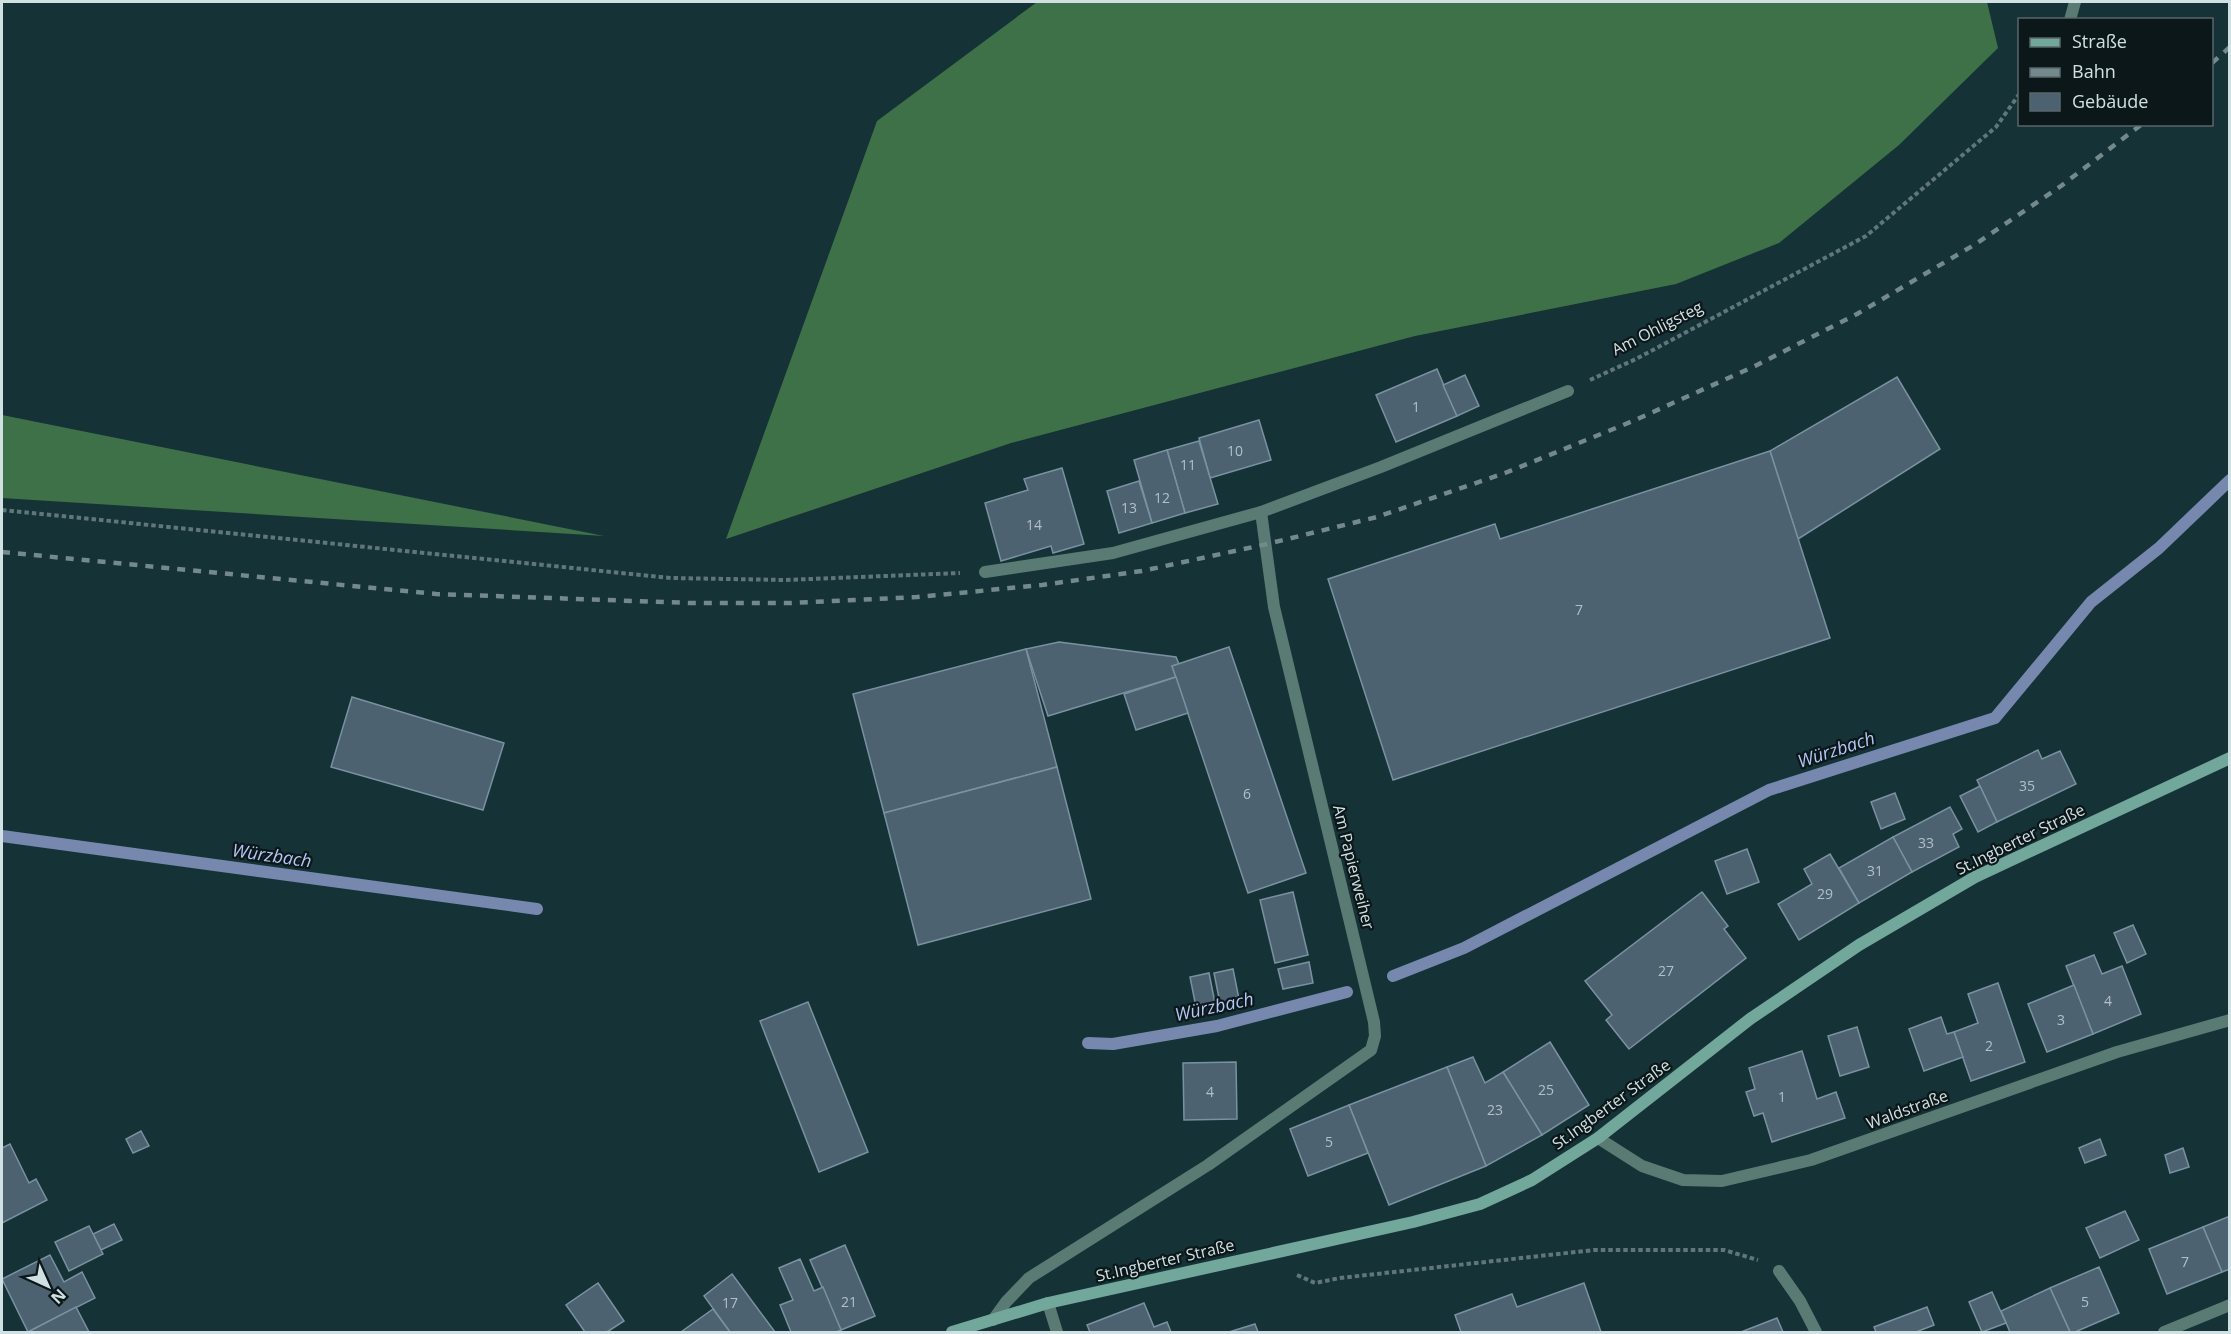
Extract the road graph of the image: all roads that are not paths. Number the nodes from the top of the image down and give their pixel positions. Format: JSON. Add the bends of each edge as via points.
{"nodes":[{"id":1,"x":2075,"y":2,"type":"edge"},
{"id":2,"x":2071,"y":18,"type":"edge"},
{"id":3,"x":1568,"y":391,"type":"road end"},
{"id":4,"x":1261,"y":512,"type":"junction"},
{"id":5,"x":985,"y":572,"type":"road end"},
{"id":6,"x":2229,"y":758,"type":"edge"},
{"id":7,"x":2229,"y":1020,"type":"edge"},
{"id":8,"x":1598,"y":1138,"type":"junction"},
{"id":9,"x":1779,"y":1271,"type":"road end"},
{"id":10,"x":1048,"y":1303,"type":"junction"},
{"id":11,"x":2229,"y":1305,"type":"edge"},
{"id":12,"x":993,"y":1320,"type":"junction"},
{"id":13,"x":952,"y":1332,"type":"edge"},
{"id":14,"x":1057,"y":1332,"type":"edge"},
{"id":15,"x":1816,"y":1332,"type":"edge"},
{"id":16,"x":2164,"y":1332,"type":"edge"}],
"edges":[{"from":1,"to":2,"type":"street"},
{"from":3,"to":4,"type":"street"},
{"from":4,"to":5,"type":"street","via":[[1113,554]]},
{"from":4,"to":12,"type":"street","name":"Am Papierweiher","via":[[1274,607],[1374,1022],[1371,1050],[1208,1165],[1029,1278]]},
{"from":6,"to":8,"type":"main road","name":"St.Ingberter Straße","via":[[1975,877],[1859,945],[1750,1019]]},
{"from":7,"to":8,"type":"street","name":"Waldstraße","via":[[2117,1052],[1811,1160],[1722,1181],[1683,1179],[1642,1166]]},
{"from":8,"to":10,"type":"main road","name":"St.Ingberter Straße","via":[[1532,1180],[1480,1204]]},
{"from":9,"to":15,"type":"street"},
{"from":10,"to":12,"type":"main road","name":"St.Ingberter Straße"},
{"from":10,"to":14,"type":"street"},
{"from":11,"to":16,"type":"street"},
{"from":12,"to":13,"type":"main road","name":"St.Ingberter Straße"}]}
